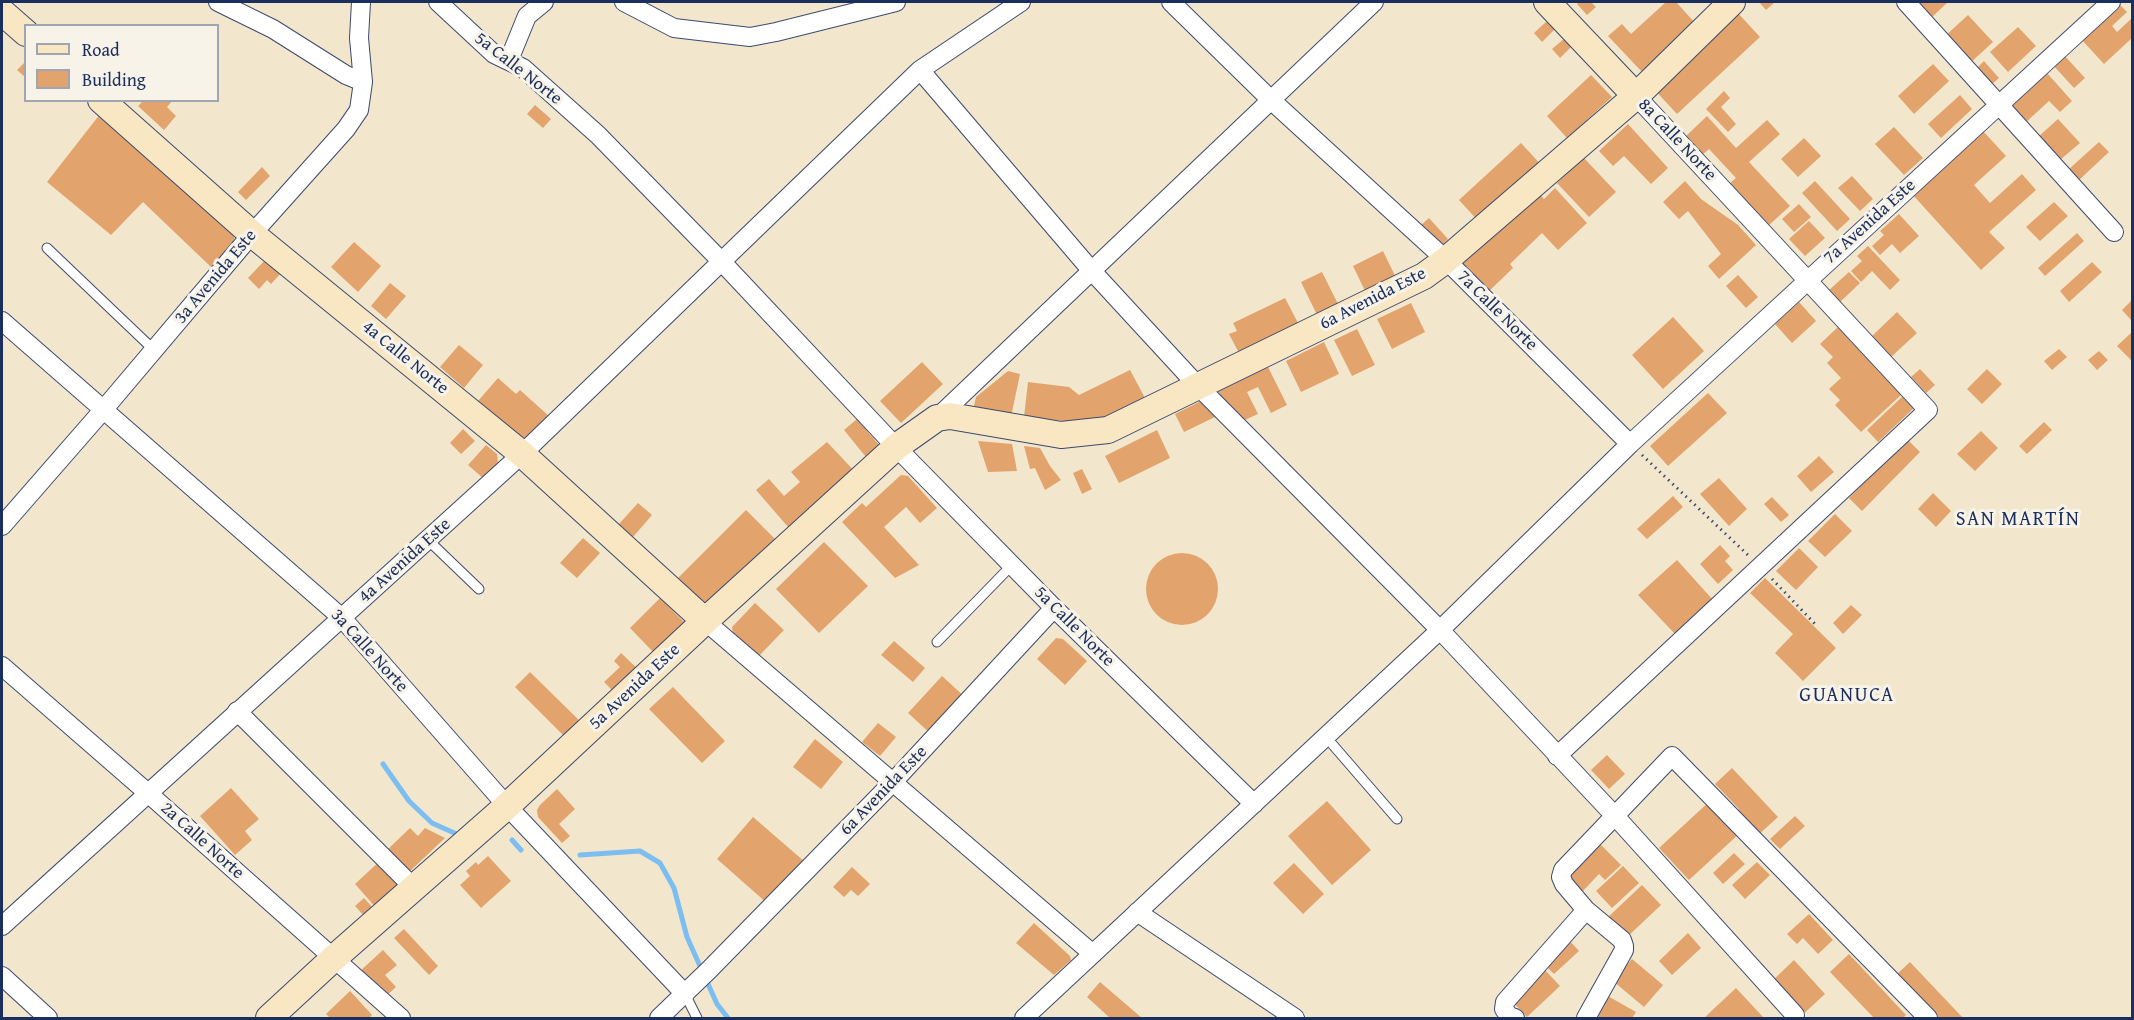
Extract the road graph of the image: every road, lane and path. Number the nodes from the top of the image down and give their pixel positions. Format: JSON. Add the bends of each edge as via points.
{"nodes":[{"id":1,"x":218,"y":2,"type":"edge"},
{"id":2,"x":361,"y":2,"type":"edge"},
{"id":3,"x":438,"y":2,"type":"edge"},
{"id":4,"x":544,"y":2,"type":"edge"},
{"id":5,"x":624,"y":2,"type":"edge"},
{"id":6,"x":896,"y":2,"type":"edge"},
{"id":7,"x":1021,"y":2,"type":"edge"},
{"id":8,"x":1374,"y":2,"type":"edge"},
{"id":9,"x":1547,"y":2,"type":"edge"},
{"id":10,"x":1732,"y":2,"type":"edge"},
{"id":11,"x":1906,"y":2,"type":"edge"},
{"id":12,"x":2111,"y":2,"type":"edge"},
{"id":13,"x":1177,"y":4,"type":"edge"},
{"id":14,"x":2,"y":12,"type":"edge"},
{"id":15,"x":24,"y":31,"type":"edge"},
{"id":16,"x":509,"y":60,"type":"junction"},
{"id":17,"x":920,"y":70,"type":"junction"},
{"id":18,"x":363,"y":82,"type":"junction"},
{"id":19,"x":1636,"y":96,"type":"junction"},
{"id":20,"x":1271,"y":100,"type":"junction"},
{"id":21,"x":103,"y":102,"type":"edge"},
{"id":22,"x":1998,"y":105,"type":"junction"},
{"id":23,"x":2114,"y":232,"type":"dead end"},
{"id":24,"x":252,"y":234,"type":"junction"},
{"id":25,"x":47,"y":248,"type":"dead end"},
{"id":26,"x":1446,"y":260,"type":"junction"},
{"id":27,"x":721,"y":261,"type":"junction"},
{"id":28,"x":1091,"y":270,"type":"junction"},
{"id":29,"x":1807,"y":280,"type":"junction"},
{"id":30,"x":2,"y":321,"type":"edge"},
{"id":31,"x":154,"y":350,"type":"junction"},
{"id":32,"x":1197,"y":385,"type":"junction"},
{"id":33,"x":104,"y":409,"type":"junction"},
{"id":34,"x":937,"y":417,"type":"junction"},
{"id":35,"x":1630,"y":444,"type":"junction"},
{"id":36,"x":896,"y":447,"type":"junction"},
{"id":37,"x":522,"y":454,"type":"junction"},
{"id":38,"x":2,"y":526,"type":"edge"},
{"id":39,"x":428,"y":540,"type":"junction"},
{"id":40,"x":1012,"y":565,"type":"junction"},
{"id":41,"x":1761,"y":567,"type":"junction"},
{"id":42,"x":479,"y":589,"type":"dead end"},
{"id":43,"x":1054,"y":609,"type":"junction"},
{"id":44,"x":342,"y":618,"type":"junction"},
{"id":45,"x":705,"y":621,"type":"junction"},
{"id":46,"x":1817,"y":626,"type":"dead end"},
{"id":47,"x":1440,"y":630,"type":"junction"},
{"id":48,"x":937,"y":642,"type":"dead end"},
{"id":49,"x":2,"y":666,"type":"edge"},
{"id":50,"x":237,"y":711,"type":"junction"},
{"id":51,"x":1326,"y":737,"type":"junction"},
{"id":52,"x":1557,"y":756,"type":"junction"},
{"id":53,"x":894,"y":781,"type":"junction"},
{"id":54,"x":149,"y":794,"type":"junction"},
{"id":55,"x":1254,"y":804,"type":"junction"},
{"id":56,"x":507,"y":806,"type":"junction"},
{"id":57,"x":1615,"y":816,"type":"junction"},
{"id":58,"x":1397,"y":819,"type":"dead end"},
{"id":59,"x":414,"y":888,"type":"junction"},
{"id":60,"x":1586,"y":910,"type":"junction"},
{"id":61,"x":1137,"y":912,"type":"junction"},
{"id":62,"x":2,"y":926,"type":"edge"},
{"id":63,"x":1093,"y":954,"type":"junction"},
{"id":64,"x":334,"y":958,"type":"junction"},
{"id":65,"x":2,"y":976,"type":"edge"},
{"id":66,"x":697,"y":982,"type":"junction"},
{"id":67,"x":1795,"y":1015,"type":"dead end"},
{"id":68,"x":48,"y":1018,"type":"edge"},
{"id":69,"x":269,"y":1018,"type":"edge"},
{"id":70,"x":401,"y":1018,"type":"edge"},
{"id":71,"x":659,"y":1018,"type":"edge"},
{"id":72,"x":697,"y":1018,"type":"edge"},
{"id":73,"x":1024,"y":1018,"type":"edge"},
{"id":74,"x":1295,"y":1018,"type":"edge"},
{"id":75,"x":1515,"y":1018,"type":"edge"},
{"id":76,"x":1586,"y":1018,"type":"edge"},
{"id":77,"x":1928,"y":1018,"type":"edge"}],
"edges":[{"from":1,"to":18,"type":"street"},
{"from":2,"to":18,"type":"street","name":"3a Avenida Este"},
{"from":3,"to":16,"type":"street","name":"5a Calle Norte","via":[[494,54]]},
{"from":4,"to":16,"type":"street","via":[[527,16]]},
{"from":5,"to":6,"type":"street","via":[[674,28],[750,37]]},
{"from":7,"to":17,"type":"street"},
{"from":8,"to":20,"type":"street"},
{"from":9,"to":19,"type":"street","name":"8a Calle Norte"},
{"from":10,"to":19,"type":"street","name":"6a Avenida Este"},
{"from":11,"to":22,"type":"street"},
{"from":12,"to":22,"type":"street","name":"7a Avenida Este"},
{"from":13,"to":20,"type":"street","name":"7a Calle Norte"},
{"from":14,"to":15,"type":"street"},
{"from":16,"to":27,"type":"street","name":"5a Calle Norte","via":[[598,135]]},
{"from":17,"to":27,"type":"street","name":"4a Avenida Este"},
{"from":17,"to":28,"type":"street"},
{"from":18,"to":24,"type":"street","name":"3a Avenida Este","via":[[359,110],[346,129]]},
{"from":19,"to":26,"type":"street","name":"6a Avenida Este"},
{"from":19,"to":29,"type":"street","name":"8a Calle Norte"},
{"from":20,"to":26,"type":"street","name":"7a Calle Norte"},
{"from":20,"to":28,"type":"street"},
{"from":21,"to":24,"type":"street","name":"4a Calle Norte"},
{"from":22,"to":23,"type":"street"},
{"from":22,"to":29,"type":"street","name":"7a Avenida Este"},
{"from":24,"to":31,"type":"street","name":"3a Avenida Este"},
{"from":24,"to":37,"type":"street","name":"4a Calle Norte"},
{"from":25,"to":31,"type":"lane"},
{"from":26,"to":32,"type":"street","name":"6a Avenida Este","via":[[1424,276]]},
{"from":26,"to":35,"type":"street","name":"7a Calle Norte"},
{"from":27,"to":36,"type":"street","name":"5a Calle Norte"},
{"from":27,"to":37,"type":"street","name":"4a Avenida Este"},
{"from":28,"to":32,"type":"street"},
{"from":28,"to":34,"type":"street"},
{"from":29,"to":35,"type":"street","name":"7a Avenida Este"},
{"from":29,"to":41,"type":"street","name":"8a Calle Norte","via":[[1928,410]]},
{"from":30,"to":33,"type":"street","name":"3a Calle Norte"},
{"from":31,"to":33,"type":"street","name":"3a Avenida Este"},
{"from":32,"to":34,"type":"street","name":"6a Avenida Este","via":[[1108,430],[1061,435]]},
{"from":32,"to":47,"type":"street"},
{"from":33,"to":38,"type":"street","name":"3a Avenida Este"},
{"from":33,"to":44,"type":"street","name":"3a Calle Norte"},
{"from":34,"to":36,"type":"street","name":"5a Avenida Este"},
{"from":35,"to":41,"type":"path"},
{"from":35,"to":47,"type":"street","name":"7a Avenida Este"},
{"from":36,"to":40,"type":"street","name":"5a Calle Norte"},
{"from":36,"to":45,"type":"street","name":"5a Avenida Este"},
{"from":37,"to":39,"type":"street","name":"4a Avenida Este"},
{"from":37,"to":45,"type":"street","name":"4a Calle Norte"},
{"from":39,"to":42,"type":"lane"},
{"from":39,"to":44,"type":"street","name":"4a Avenida Este"},
{"from":40,"to":43,"type":"street","name":"5a Calle Norte"},
{"from":40,"to":48,"type":"lane"},
{"from":41,"to":46,"type":"path"},
{"from":41,"to":52,"type":"street"},
{"from":43,"to":53,"type":"street","name":"6a Avenida Este"},
{"from":43,"to":55,"type":"street","name":"5a Calle Norte"},
{"from":44,"to":50,"type":"street","name":"4a Avenida Este"},
{"from":44,"to":56,"type":"street","name":"3a Calle Norte"},
{"from":45,"to":53,"type":"street"},
{"from":45,"to":56,"type":"street","name":"5a Avenida Este"},
{"from":47,"to":51,"type":"street","name":"7a Avenida Este"},
{"from":47,"to":52,"type":"street"},
{"from":49,"to":54,"type":"street","name":"2a Calle Norte"},
{"from":50,"to":54,"type":"street","name":"4a Avenida Este"},
{"from":50,"to":59,"type":"street"},
{"from":51,"to":55,"type":"street","name":"7a Avenida Este"},
{"from":51,"to":58,"type":"lane"},
{"from":52,"to":57,"type":"street"},
{"from":53,"to":63,"type":"street"},
{"from":53,"to":66,"type":"street","name":"6a Avenida Este"},
{"from":54,"to":62,"type":"street","name":"4a Avenida Este"},
{"from":54,"to":64,"type":"street","name":"2a Calle Norte"},
{"from":55,"to":61,"type":"street","name":"7a Avenida Este"},
{"from":56,"to":59,"type":"street","name":"5a Avenida Este"},
{"from":56,"to":66,"type":"street","name":"3a Calle Norte"},
{"from":57,"to":60,"type":"street","via":[[1563,870],[1564,884]]},
{"from":57,"to":67,"type":"street"},
{"from":57,"to":77,"type":"street","via":[[1672,756]]},
{"from":59,"to":64,"type":"street","name":"5a Avenida Este"},
{"from":60,"to":75,"type":"street","via":[[1505,1002],[1504,1009]]},
{"from":60,"to":76,"type":"street","via":[[1624,946]]},
{"from":61,"to":63,"type":"street","name":"7a Avenida Este"},
{"from":61,"to":74,"type":"street"},
{"from":63,"to":73,"type":"street"},
{"from":64,"to":69,"type":"street","name":"5a Avenida Este"},
{"from":64,"to":70,"type":"street","name":"2a Calle Norte"},
{"from":65,"to":68,"type":"street"},
{"from":66,"to":71,"type":"street","name":"6a Avenida Este"},
{"from":66,"to":72,"type":"lane","name":"3a Calle Norte"}]}
